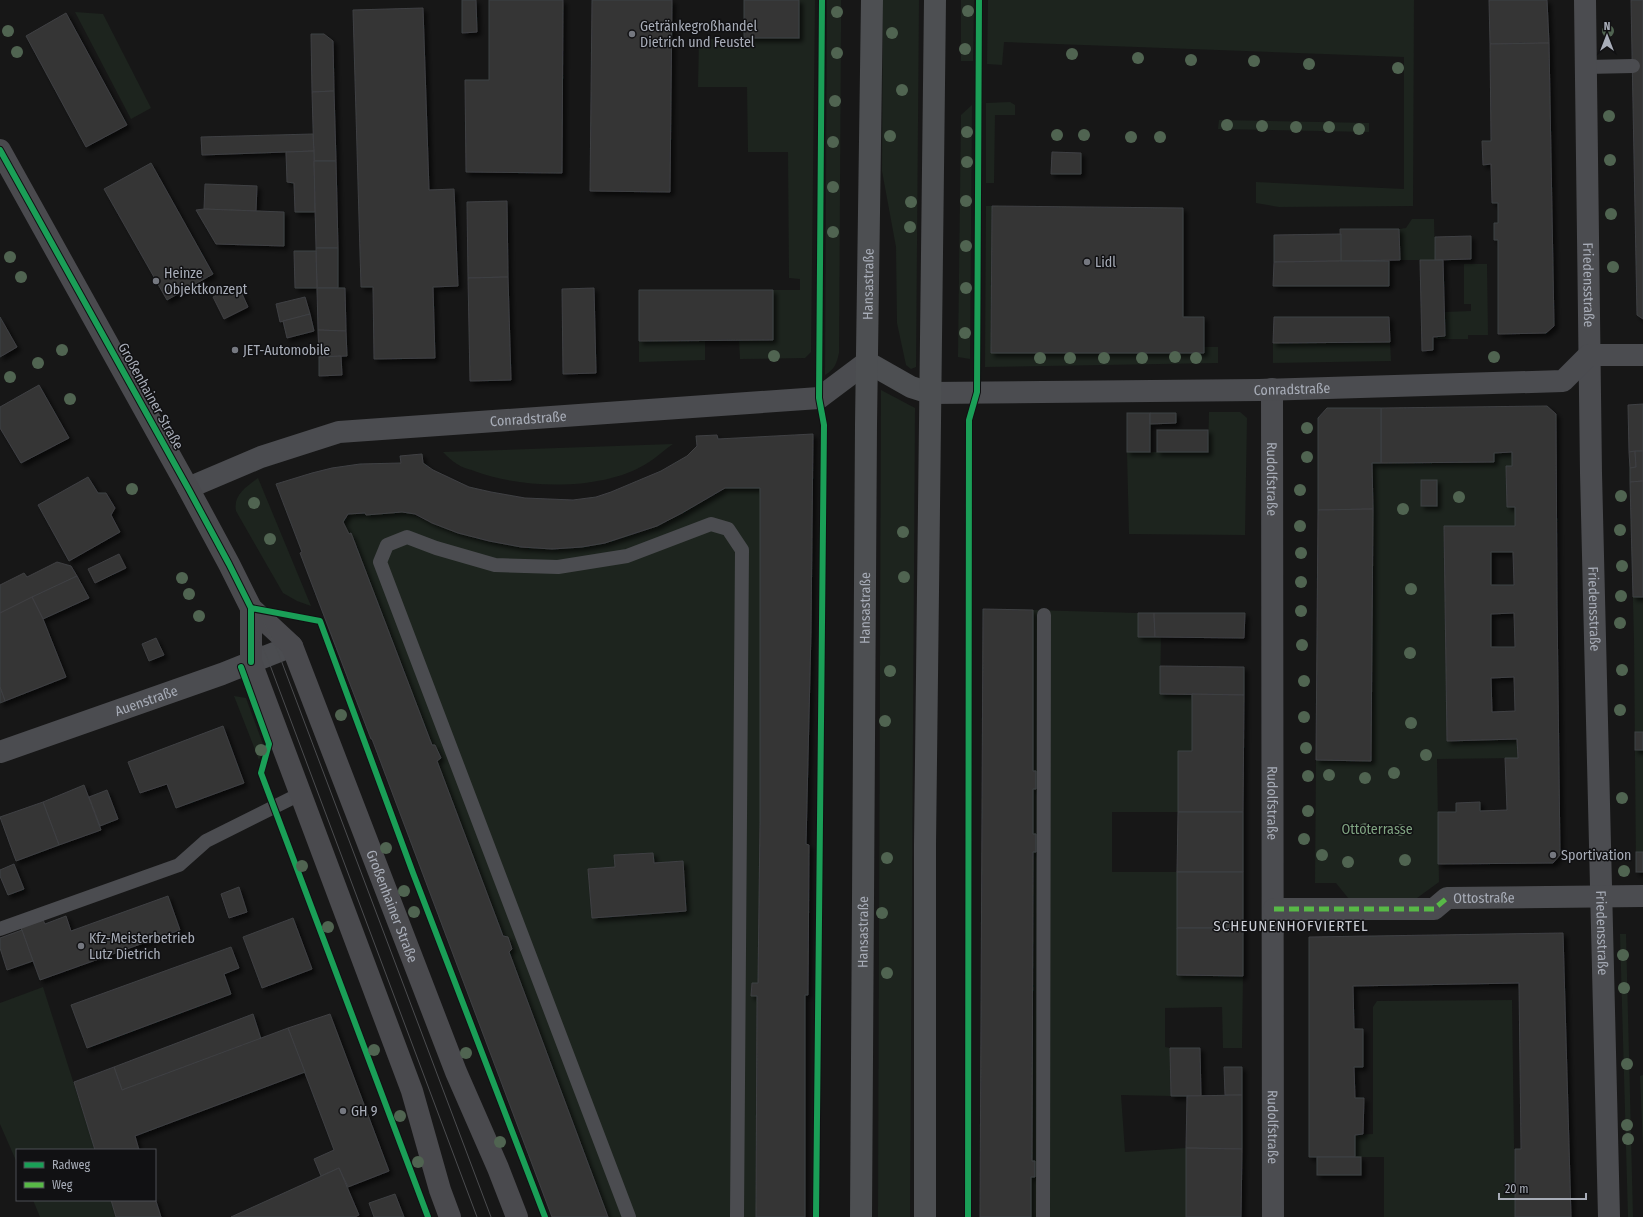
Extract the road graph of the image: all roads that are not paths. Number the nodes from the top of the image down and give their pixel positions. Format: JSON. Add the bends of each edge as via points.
{"nodes":[{"id":1,"x":872,"y":0,"type":"edge"},
{"id":2,"x":935,"y":0,"type":"edge"},
{"id":3,"x":1585,"y":0,"type":"edge"},
{"id":4,"x":1633,"y":66,"type":"dead end"},
{"id":5,"x":1586,"y":67,"type":"junction"},
{"id":6,"x":0,"y":150,"type":"edge"},
{"id":7,"x":1589,"y":356,"type":"junction"},
{"id":8,"x":1643,"y":356,"type":"edge"},
{"id":9,"x":867,"y":362,"type":"junction"},
{"id":10,"x":1272,"y":389,"type":"junction"},
{"id":11,"x":930,"y":393,"type":"junction"},
{"id":12,"x":188,"y":488,"type":"junction"},
{"id":13,"x":251,"y":608,"type":"junction"},
{"id":14,"x":1044,"y":615,"type":"dead end"},
{"id":15,"x":292,"y":646,"type":"junction"},
{"id":16,"x":251,"y":662,"type":"junction"},
{"id":17,"x":0,"y":752,"type":"edge"},
{"id":18,"x":300,"y":794,"type":"junction"},
{"id":19,"x":1602,"y":896,"type":"junction"},
{"id":20,"x":1643,"y":896,"type":"edge"},
{"id":21,"x":1274,"y":910,"type":"junction"},
{"id":22,"x":0,"y":929,"type":"edge"},
{"id":23,"x":450,"y":1217,"type":"edge"},
{"id":24,"x":517,"y":1217,"type":"edge"},
{"id":25,"x":629,"y":1217,"type":"edge"},
{"id":26,"x":737,"y":1217,"type":"edge"},
{"id":27,"x":860,"y":1217,"type":"edge"},
{"id":28,"x":925,"y":1217,"type":"edge"},
{"id":29,"x":1044,"y":1217,"type":"edge"},
{"id":30,"x":1273,"y":1217,"type":"edge"},
{"id":31,"x":1609,"y":1217,"type":"edge"}],
"edges":[{"from":1,"to":9,"type":"main road","name":"Hansastraße"},
{"from":2,"to":11,"type":"main road"},
{"from":3,"to":5,"type":"street","name":"Friedensstraße"},
{"from":4,"to":5,"type":"lane"},
{"from":5,"to":7,"type":"street","name":"Friedensstraße"},
{"from":6,"to":12,"type":"main road","name":"Großenhainer Straße"},
{"from":7,"to":8,"type":"street"},
{"from":7,"to":10,"type":"street","name":"Conradstraße","via":[[1563,380]]},
{"from":7,"to":19,"type":"street","name":"Friedensstraße"},
{"from":9,"to":11,"type":"main road","via":[[911,387]]},
{"from":9,"to":12,"type":"street","name":"Conradstraße","via":[[819,398],[339,432],[261,457]]},
{"from":9,"to":27,"type":"main road","name":"Hansastraße"},
{"from":10,"to":11,"type":"street","name":"Conradstraße"},
{"from":10,"to":21,"type":"street","name":"Rudolfstraße"},
{"from":11,"to":28,"type":"main road","via":[[925,845]]},
{"from":12,"to":13,"type":"main road","name":"Großenhainer Straße"},
{"from":13,"to":15,"type":"main road","name":"Großenhainer Straße"},
{"from":13,"to":16,"type":"main road","name":"Großenhainer Straße"},
{"from":14,"to":29,"type":"lane"},
{"from":15,"to":16,"type":"street","name":"Auenstraße"},
{"from":15,"to":24,"type":"main road","name":"Großenhainer Straße","via":[[456,1072]]},
{"from":16,"to":17,"type":"street","name":"Auenstraße"},
{"from":16,"to":18,"type":"main road","name":"Großenhainer Straße"},
{"from":18,"to":22,"type":"lane","via":[[206,841],[179,865]]},
{"from":18,"to":23,"type":"main road","name":"Großenhainer Straße","via":[[412,1091]]},
{"from":19,"to":20,"type":"street","name":"Ottostraße"},
{"from":19,"to":21,"type":"street","name":"Ottostraße","via":[[1447,898],[1434,908]]},
{"from":19,"to":31,"type":"street","name":"Friedensstraße"},
{"from":21,"to":30,"type":"street","name":"Rudolfstraße"},
{"from":25,"to":26,"type":"lane","via":[[380,562],[387,545],[407,537],[436,548],[495,564],[558,567],[627,556],[711,524],[728,529],[742,550]]}]}
